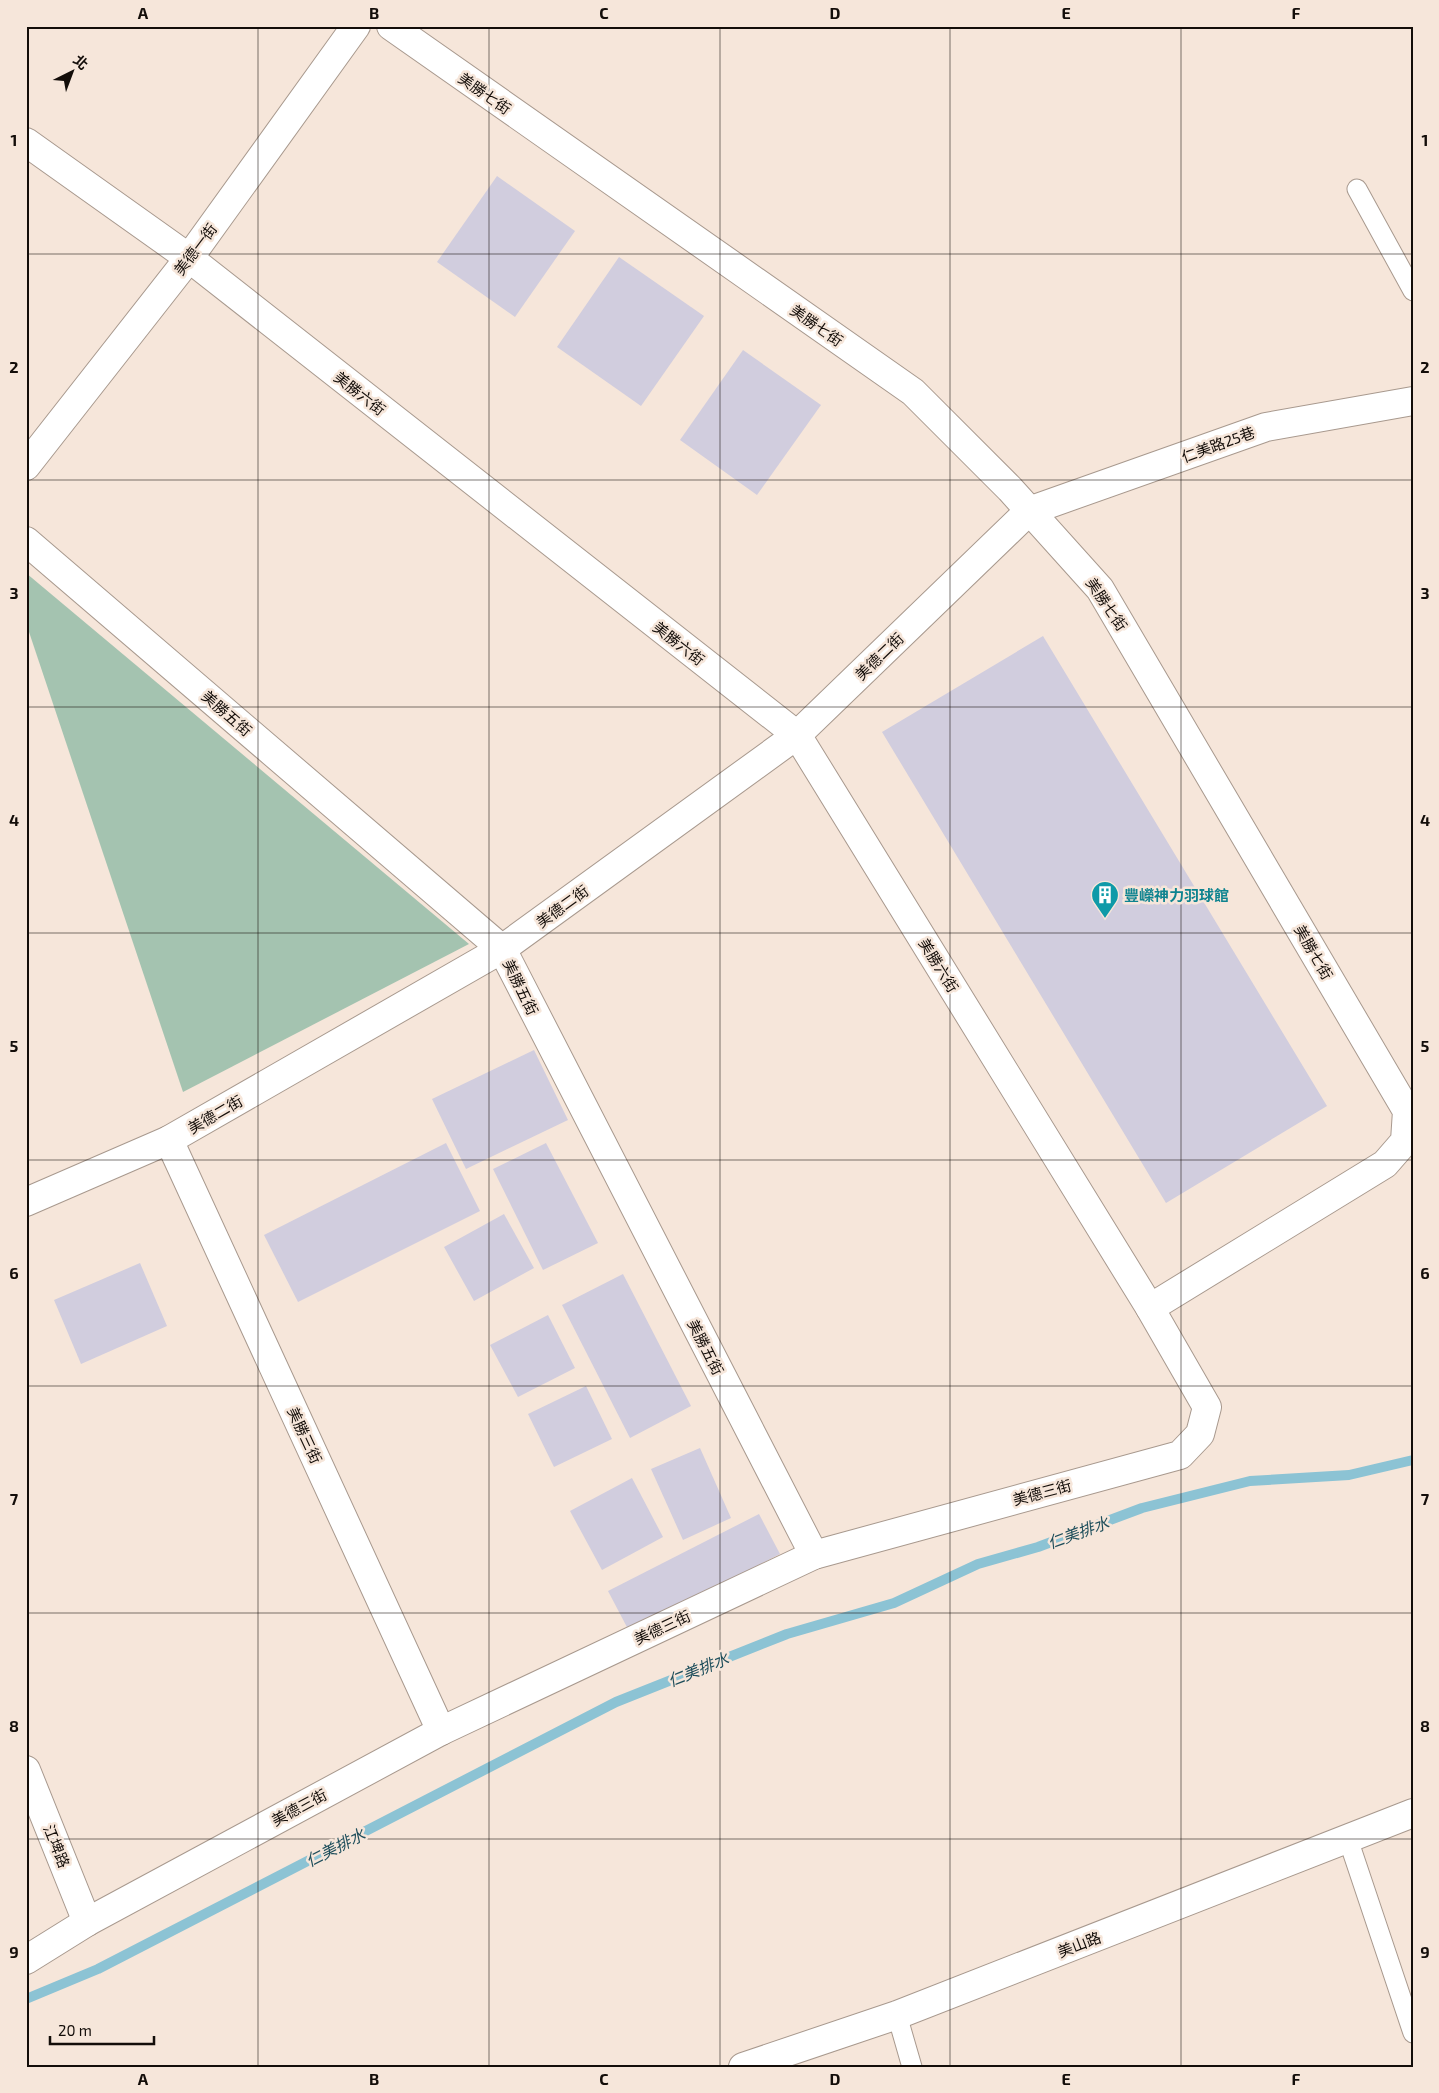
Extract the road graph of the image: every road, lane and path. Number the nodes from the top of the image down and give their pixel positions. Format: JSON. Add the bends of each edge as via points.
{"nodes":[{"id":1,"x":356,"y":26,"type":"edge"},
{"id":2,"x":391,"y":26,"type":"edge"},
{"id":3,"x":26,"y":142,"type":"edge"},
{"id":4,"x":1357,"y":189,"type":"dead end"},
{"id":5,"x":189,"y":258,"type":"junction"},
{"id":6,"x":1413,"y":291,"type":"edge"},
{"id":7,"x":1413,"y":401,"type":"edge"},
{"id":8,"x":26,"y":466,"type":"edge"},
{"id":9,"x":1029,"y":511,"type":"junction"},
{"id":10,"x":26,"y":541,"type":"edge"},
{"id":11,"x":797,"y":735,"type":"junction"},
{"id":12,"x":502,"y":949,"type":"junction"},
{"id":13,"x":170,"y":1140,"type":"junction"},
{"id":14,"x":26,"y":1202,"type":"edge"},
{"id":15,"x":1150,"y":1308,"type":"junction"},
{"id":16,"x":814,"y":1555,"type":"junction"},
{"id":17,"x":441,"y":1731,"type":"junction"},
{"id":18,"x":26,"y":1770,"type":"edge"},
{"id":19,"x":1413,"y":1813,"type":"edge"},
{"id":20,"x":1348,"y":1839,"type":"junction"},
{"id":21,"x":87,"y":1922,"type":"junction"},
{"id":22,"x":26,"y":1960,"type":"edge"},
{"id":23,"x":897,"y":2015,"type":"junction"},
{"id":24,"x":1413,"y":2033,"type":"edge"},
{"id":25,"x":743,"y":2067,"type":"edge"},
{"id":26,"x":912,"y":2067,"type":"edge"}],
"edges":[{"from":1,"to":5,"type":"street","name":"美德一街"},
{"from":2,"to":9,"type":"street","name":"美勝七街","via":[[913,392]]},
{"from":3,"to":5,"type":"street","name":"美勝六街"},
{"from":4,"to":6,"type":"lane"},
{"from":5,"to":8,"type":"street","name":"美德一街"},
{"from":5,"to":11,"type":"street","name":"美勝六街"},
{"from":7,"to":9,"type":"street","name":"仁美路25巷","via":[[1266,428]]},
{"from":9,"to":11,"type":"street","name":"美德二街"},
{"from":9,"to":15,"type":"street","name":"美勝七街","via":[[1100,589],[1407,1111],[1405,1141],[1385,1164]]},
{"from":10,"to":12,"type":"street","name":"美勝五街"},
{"from":11,"to":12,"type":"street","name":"美德二街"},
{"from":11,"to":15,"type":"street","name":"美勝六街"},
{"from":12,"to":13,"type":"street","name":"美德二街"},
{"from":12,"to":16,"type":"street","name":"美勝五街"},
{"from":13,"to":14,"type":"street","name":"美德二街"},
{"from":13,"to":17,"type":"street","name":"美勝三街"},
{"from":15,"to":16,"type":"street","name":"美德三街","via":[[1207,1407],[1200,1434],[1180,1454]]},
{"from":16,"to":17,"type":"street","name":"美德三街"},
{"from":17,"to":21,"type":"street","name":"美德三街"},
{"from":18,"to":21,"type":"street","name":"江埤路"},
{"from":19,"to":20,"type":"street","name":"美山路"},
{"from":20,"to":23,"type":"street","name":"美山路"},
{"from":20,"to":24,"type":"lane"},
{"from":21,"to":22,"type":"street","name":"美德三街"},
{"from":23,"to":25,"type":"street","name":"美山路"},
{"from":23,"to":26,"type":"lane"}]}
